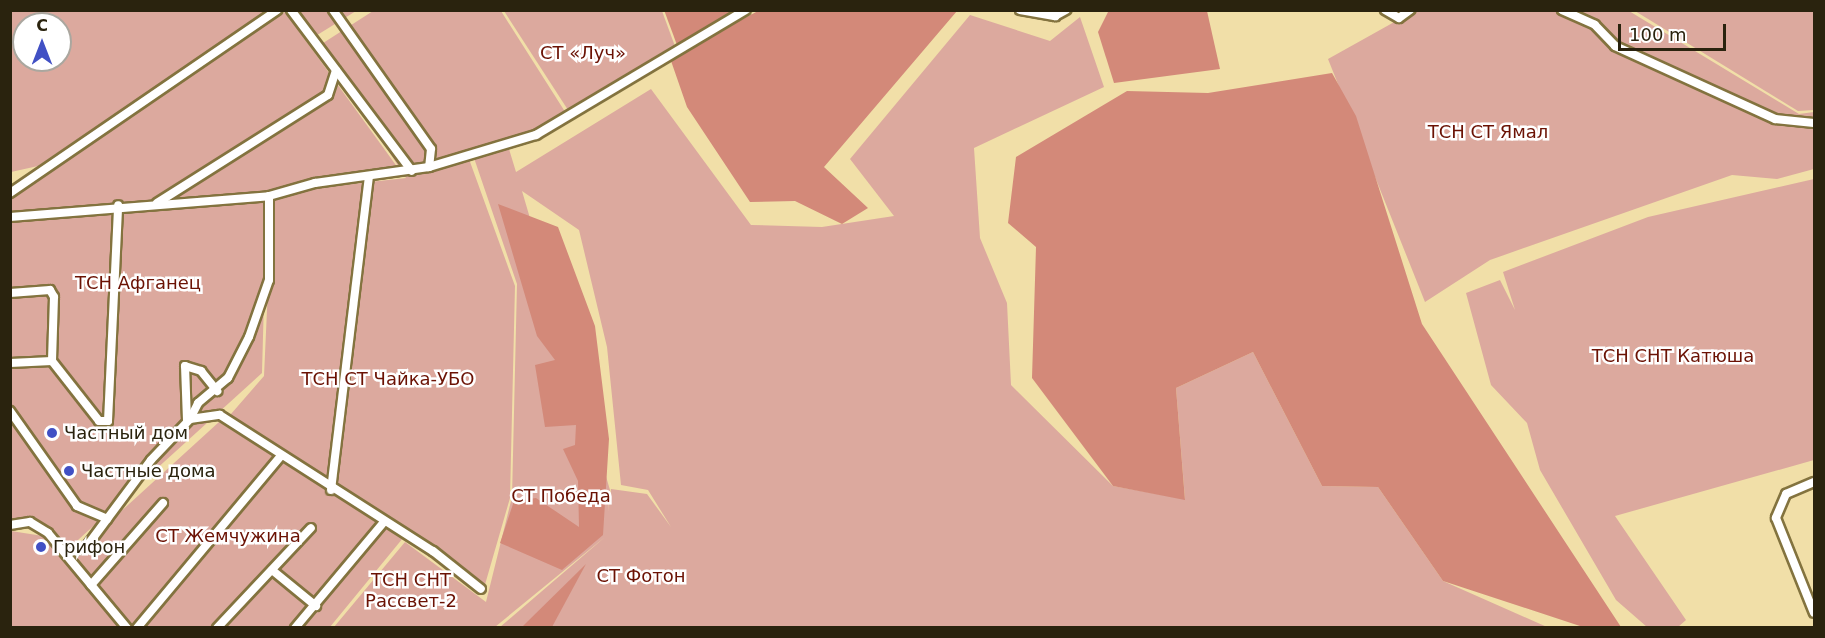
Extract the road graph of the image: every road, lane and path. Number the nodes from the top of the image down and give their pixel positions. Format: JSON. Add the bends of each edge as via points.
{"nodes":[{"id":1,"x":277,"y":10,"type":"edge"},
{"id":2,"x":291,"y":10,"type":"edge"},
{"id":3,"x":333,"y":10,"type":"edge"},
{"id":4,"x":746,"y":10,"type":"edge"},
{"id":5,"x":1020,"y":10,"type":"edge"},
{"id":6,"x":1066,"y":10,"type":"edge"},
{"id":7,"x":1385,"y":10,"type":"edge"},
{"id":8,"x":1410,"y":10,"type":"edge"},
{"id":9,"x":1562,"y":10,"type":"edge"},
{"id":10,"x":336,"y":70,"type":"junction"},
{"id":11,"x":1815,"y":123,"type":"edge"},
{"id":12,"x":429,"y":167,"type":"junction"},
{"id":13,"x":412,"y":171,"type":"junction"},
{"id":14,"x":369,"y":177,"type":"junction"},
{"id":15,"x":10,"y":193,"type":"edge"},
{"id":16,"x":269,"y":196,"type":"junction"},
{"id":17,"x":118,"y":205,"type":"junction"},
{"id":18,"x":154,"y":205,"type":"junction"},
{"id":19,"x":10,"y":217,"type":"edge"},
{"id":20,"x":10,"y":293,"type":"edge"},
{"id":21,"x":52,"y":362,"type":"junction"},
{"id":22,"x":10,"y":363,"type":"edge"},
{"id":23,"x":217,"y":391,"type":"junction"},
{"id":24,"x":10,"y":411,"type":"edge"},
{"id":25,"x":188,"y":421,"type":"junction"},
{"id":26,"x":280,"y":457,"type":"junction"},
{"id":27,"x":1815,"y":482,"type":"edge"},
{"id":28,"x":331,"y":489,"type":"junction"},
{"id":29,"x":163,"y":503,"type":"dead end"},
{"id":30,"x":107,"y":519,"type":"junction"},
{"id":31,"x":384,"y":522,"type":"junction"},
{"id":32,"x":10,"y":525,"type":"edge"},
{"id":33,"x":311,"y":528,"type":"dead end"},
{"id":34,"x":66,"y":554,"type":"junction"},
{"id":35,"x":272,"y":570,"type":"junction"},
{"id":36,"x":92,"y":585,"type":"junction"},
{"id":37,"x":482,"y":589,"type":"dead end"},
{"id":38,"x":315,"y":606,"type":"junction"},
{"id":39,"x":1815,"y":613,"type":"edge"},
{"id":40,"x":127,"y":627,"type":"edge"},
{"id":41,"x":137,"y":627,"type":"edge"},
{"id":42,"x":217,"y":627,"type":"edge"},
{"id":43,"x":295,"y":627,"type":"edge"}],
"edges":[{"from":1,"to":15,"type":"street"},
{"from":2,"to":10,"type":"street"},
{"from":3,"to":12,"type":"street","via":[[431,149]]},
{"from":4,"to":12,"type":"street","via":[[536,135]]},
{"from":5,"to":6,"type":"street","via":[[1055,16]]},
{"from":7,"to":8,"type":"street","via":[[1399,18]]},
{"from":9,"to":11,"type":"street","via":[[1595,25],[1615,46],[1775,119]]},
{"from":10,"to":13,"type":"street"},
{"from":10,"to":18,"type":"street","via":[[328,94]]},
{"from":12,"to":13,"type":"street"},
{"from":13,"to":14,"type":"street"},
{"from":14,"to":16,"type":"street"},
{"from":14,"to":28,"type":"street"},
{"from":16,"to":18,"type":"street"},
{"from":16,"to":23,"type":"street","via":[[269,280],[249,337]]},
{"from":17,"to":18,"type":"street"},
{"from":17,"to":19,"type":"street"},
{"from":17,"to":21,"type":"street","via":[[108,421],[99,421]]},
{"from":20,"to":21,"type":"street","via":[[50,290],[54,297]]},
{"from":21,"to":22,"type":"street"},
{"from":23,"to":25,"type":"street","via":[[198,403]]},
{"from":23,"to":25,"type":"street","via":[[201,371],[185,366]]},
{"from":24,"to":30,"type":"street","via":[[77,506]]},
{"from":25,"to":26,"type":"street","via":[[220,415]]},
{"from":25,"to":30,"type":"street"},
{"from":26,"to":28,"type":"street"},
{"from":26,"to":41,"type":"street"},
{"from":27,"to":39,"type":"street","via":[[1786,494],[1776,518]]},
{"from":28,"to":31,"type":"street"},
{"from":29,"to":36,"type":"street"},
{"from":30,"to":34,"type":"street","via":[[87,546]]},
{"from":31,"to":37,"type":"street"},
{"from":31,"to":38,"type":"street"},
{"from":32,"to":34,"type":"street","via":[[30,522],[48,532]]},
{"from":33,"to":35,"type":"street"},
{"from":34,"to":36,"type":"street"},
{"from":35,"to":38,"type":"street"},
{"from":35,"to":42,"type":"street"},
{"from":36,"to":40,"type":"street"},
{"from":38,"to":43,"type":"street"}]}
